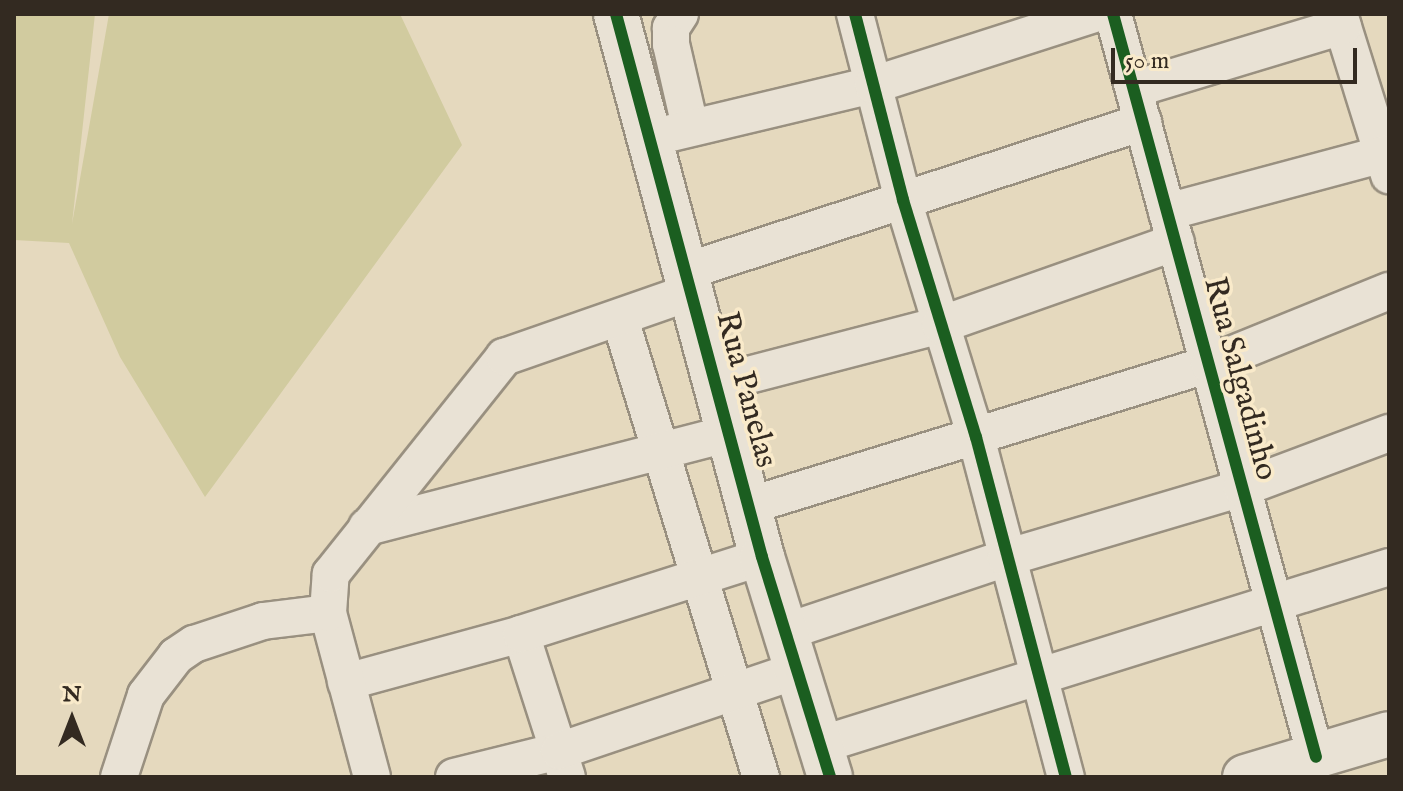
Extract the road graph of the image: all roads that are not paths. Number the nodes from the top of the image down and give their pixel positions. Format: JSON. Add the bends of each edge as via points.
{"nodes":[{"id":1,"x":616,"y":14,"type":"edge"},
{"id":2,"x":680,"y":14,"type":"edge"},
{"id":3,"x":855,"y":14,"type":"edge"},
{"id":4,"x":1094,"y":14,"type":"edge"},
{"id":5,"x":1113,"y":14,"type":"edge"},
{"id":6,"x":1341,"y":20,"type":"edge"},
{"id":7,"x":873,"y":85,"type":"junction"},
{"id":8,"x":1138,"y":106,"type":"junction"},
{"id":9,"x":670,"y":132,"type":"junction"},
{"id":10,"x":1386,"y":165,"type":"edge"},
{"id":11,"x":903,"y":200,"type":"junction"},
{"id":12,"x":1171,"y":227,"type":"junction"},
{"id":13,"x":689,"y":282,"type":"junction"},
{"id":14,"x":1389,"y":291,"type":"edge"},
{"id":15,"x":620,"y":319,"type":"junction"},
{"id":16,"x":940,"y":325,"type":"junction"},
{"id":17,"x":1209,"y":364,"type":"junction"},
{"id":18,"x":718,"y":383,"type":"junction"},
{"id":19,"x":731,"y":433,"type":"junction"},
{"id":20,"x":1389,"y":433,"type":"edge"},
{"id":21,"x":976,"y":437,"type":"junction"},
{"id":22,"x":660,"y":454,"type":"junction"},
{"id":23,"x":1242,"y":488,"type":"junction"},
{"id":24,"x":748,"y":506,"type":"junction"},
{"id":25,"x":367,"y":527,"type":"junction"},
{"id":26,"x":762,"y":557,"type":"junction"},
{"id":27,"x":1006,"y":558,"type":"junction"},
{"id":28,"x":1389,"y":567,"type":"edge"},
{"id":29,"x":698,"y":577,"type":"junction"},
{"id":30,"x":1273,"y":600,"type":"junction"},
{"id":31,"x":328,"y":613,"type":"junction"},
{"id":32,"x":521,"y":634,"type":"junction"},
{"id":33,"x":790,"y":652,"type":"junction"},
{"id":34,"x":1039,"y":678,"type":"junction"},
{"id":35,"x":346,"y":682,"type":"junction"},
{"id":36,"x":739,"y":694,"type":"junction"},
{"id":37,"x":1389,"y":734,"type":"edge"},
{"id":38,"x":1316,"y":757,"type":"junction"},
{"id":39,"x":825,"y":761,"type":"edge"},
{"id":40,"x":563,"y":764,"type":"edge"},
{"id":41,"x":119,"y":777,"type":"edge"},
{"id":42,"x":372,"y":777,"type":"edge"},
{"id":43,"x":454,"y":777,"type":"edge"},
{"id":44,"x":761,"y":777,"type":"edge"},
{"id":45,"x":1066,"y":777,"type":"edge"},
{"id":46,"x":1245,"y":777,"type":"edge"}],
"edges":[{"from":1,"to":9,"type":"street","name":"Rua Panelas"},
{"from":2,"to":9,"type":"street","via":[[671,28]]},
{"from":3,"to":7,"type":"street"},
{"from":4,"to":7,"type":"street"},
{"from":5,"to":8,"type":"street","name":"Rua Salgadinho"},
{"from":6,"to":8,"type":"street","name":"Rua Panelas"},
{"from":6,"to":10,"type":"street"},
{"from":7,"to":9,"type":"street"},
{"from":7,"to":11,"type":"street"},
{"from":8,"to":11,"type":"street","name":"Rua Panelas"},
{"from":8,"to":12,"type":"street","name":"Rua Salgadinho"},
{"from":9,"to":13,"type":"street","name":"Rua Panelas"},
{"from":10,"to":12,"type":"street"},
{"from":11,"to":13,"type":"street","name":"Rua Panelas"},
{"from":11,"to":16,"type":"street"},
{"from":12,"to":16,"type":"street"},
{"from":12,"to":17,"type":"street","name":"Rua Salgadinho"},
{"from":13,"to":15,"type":"street","name":"Rua Panelas"},
{"from":13,"to":18,"type":"street","name":"Rua Panelas"},
{"from":14,"to":17,"type":"street"},
{"from":15,"to":22,"type":"street"},
{"from":15,"to":25,"type":"street","name":"Rua Panelas","via":[[504,357]]},
{"from":16,"to":18,"type":"street"},
{"from":16,"to":21,"type":"street"},
{"from":17,"to":21,"type":"street"},
{"from":17,"to":23,"type":"street","name":"Rua Salgadinho"},
{"from":18,"to":19,"type":"street","name":"Rua Panelas"},
{"from":19,"to":22,"type":"street"},
{"from":19,"to":24,"type":"street","name":"Rua Panelas"},
{"from":20,"to":23,"type":"street"},
{"from":21,"to":24,"type":"street"},
{"from":21,"to":27,"type":"street"},
{"from":22,"to":25,"type":"street"},
{"from":22,"to":29,"type":"street"},
{"from":23,"to":27,"type":"street"},
{"from":23,"to":30,"type":"street","name":"Rua Salgadinho"},
{"from":24,"to":26,"type":"street","name":"Rua Panelas"},
{"from":25,"to":31,"type":"street","name":"Rua Panelas","via":[[331,574]]},
{"from":26,"to":29,"type":"street"},
{"from":26,"to":33,"type":"street","name":"Rua Panelas"},
{"from":27,"to":33,"type":"street"},
{"from":27,"to":34,"type":"street"},
{"from":28,"to":30,"type":"street"},
{"from":29,"to":32,"type":"street"},
{"from":29,"to":36,"type":"street"},
{"from":30,"to":34,"type":"street"},
{"from":30,"to":38,"type":"street","name":"Rua Salgadinho"},
{"from":31,"to":35,"type":"street","name":"Rua Panelas"},
{"from":31,"to":41,"type":"street","via":[[250,625],[176,656],[146,695]]},
{"from":32,"to":35,"type":"street"},
{"from":32,"to":40,"type":"street"},
{"from":33,"to":36,"type":"street"},
{"from":33,"to":39,"type":"street","name":"Rua Panelas"},
{"from":34,"to":39,"type":"street"},
{"from":34,"to":45,"type":"street"},
{"from":35,"to":42,"type":"street","name":"Rua Panelas"},
{"from":36,"to":40,"type":"street"},
{"from":36,"to":44,"type":"street"},
{"from":37,"to":38,"type":"street"},
{"from":38,"to":46,"type":"street"},
{"from":40,"to":43,"type":"street"}]}
